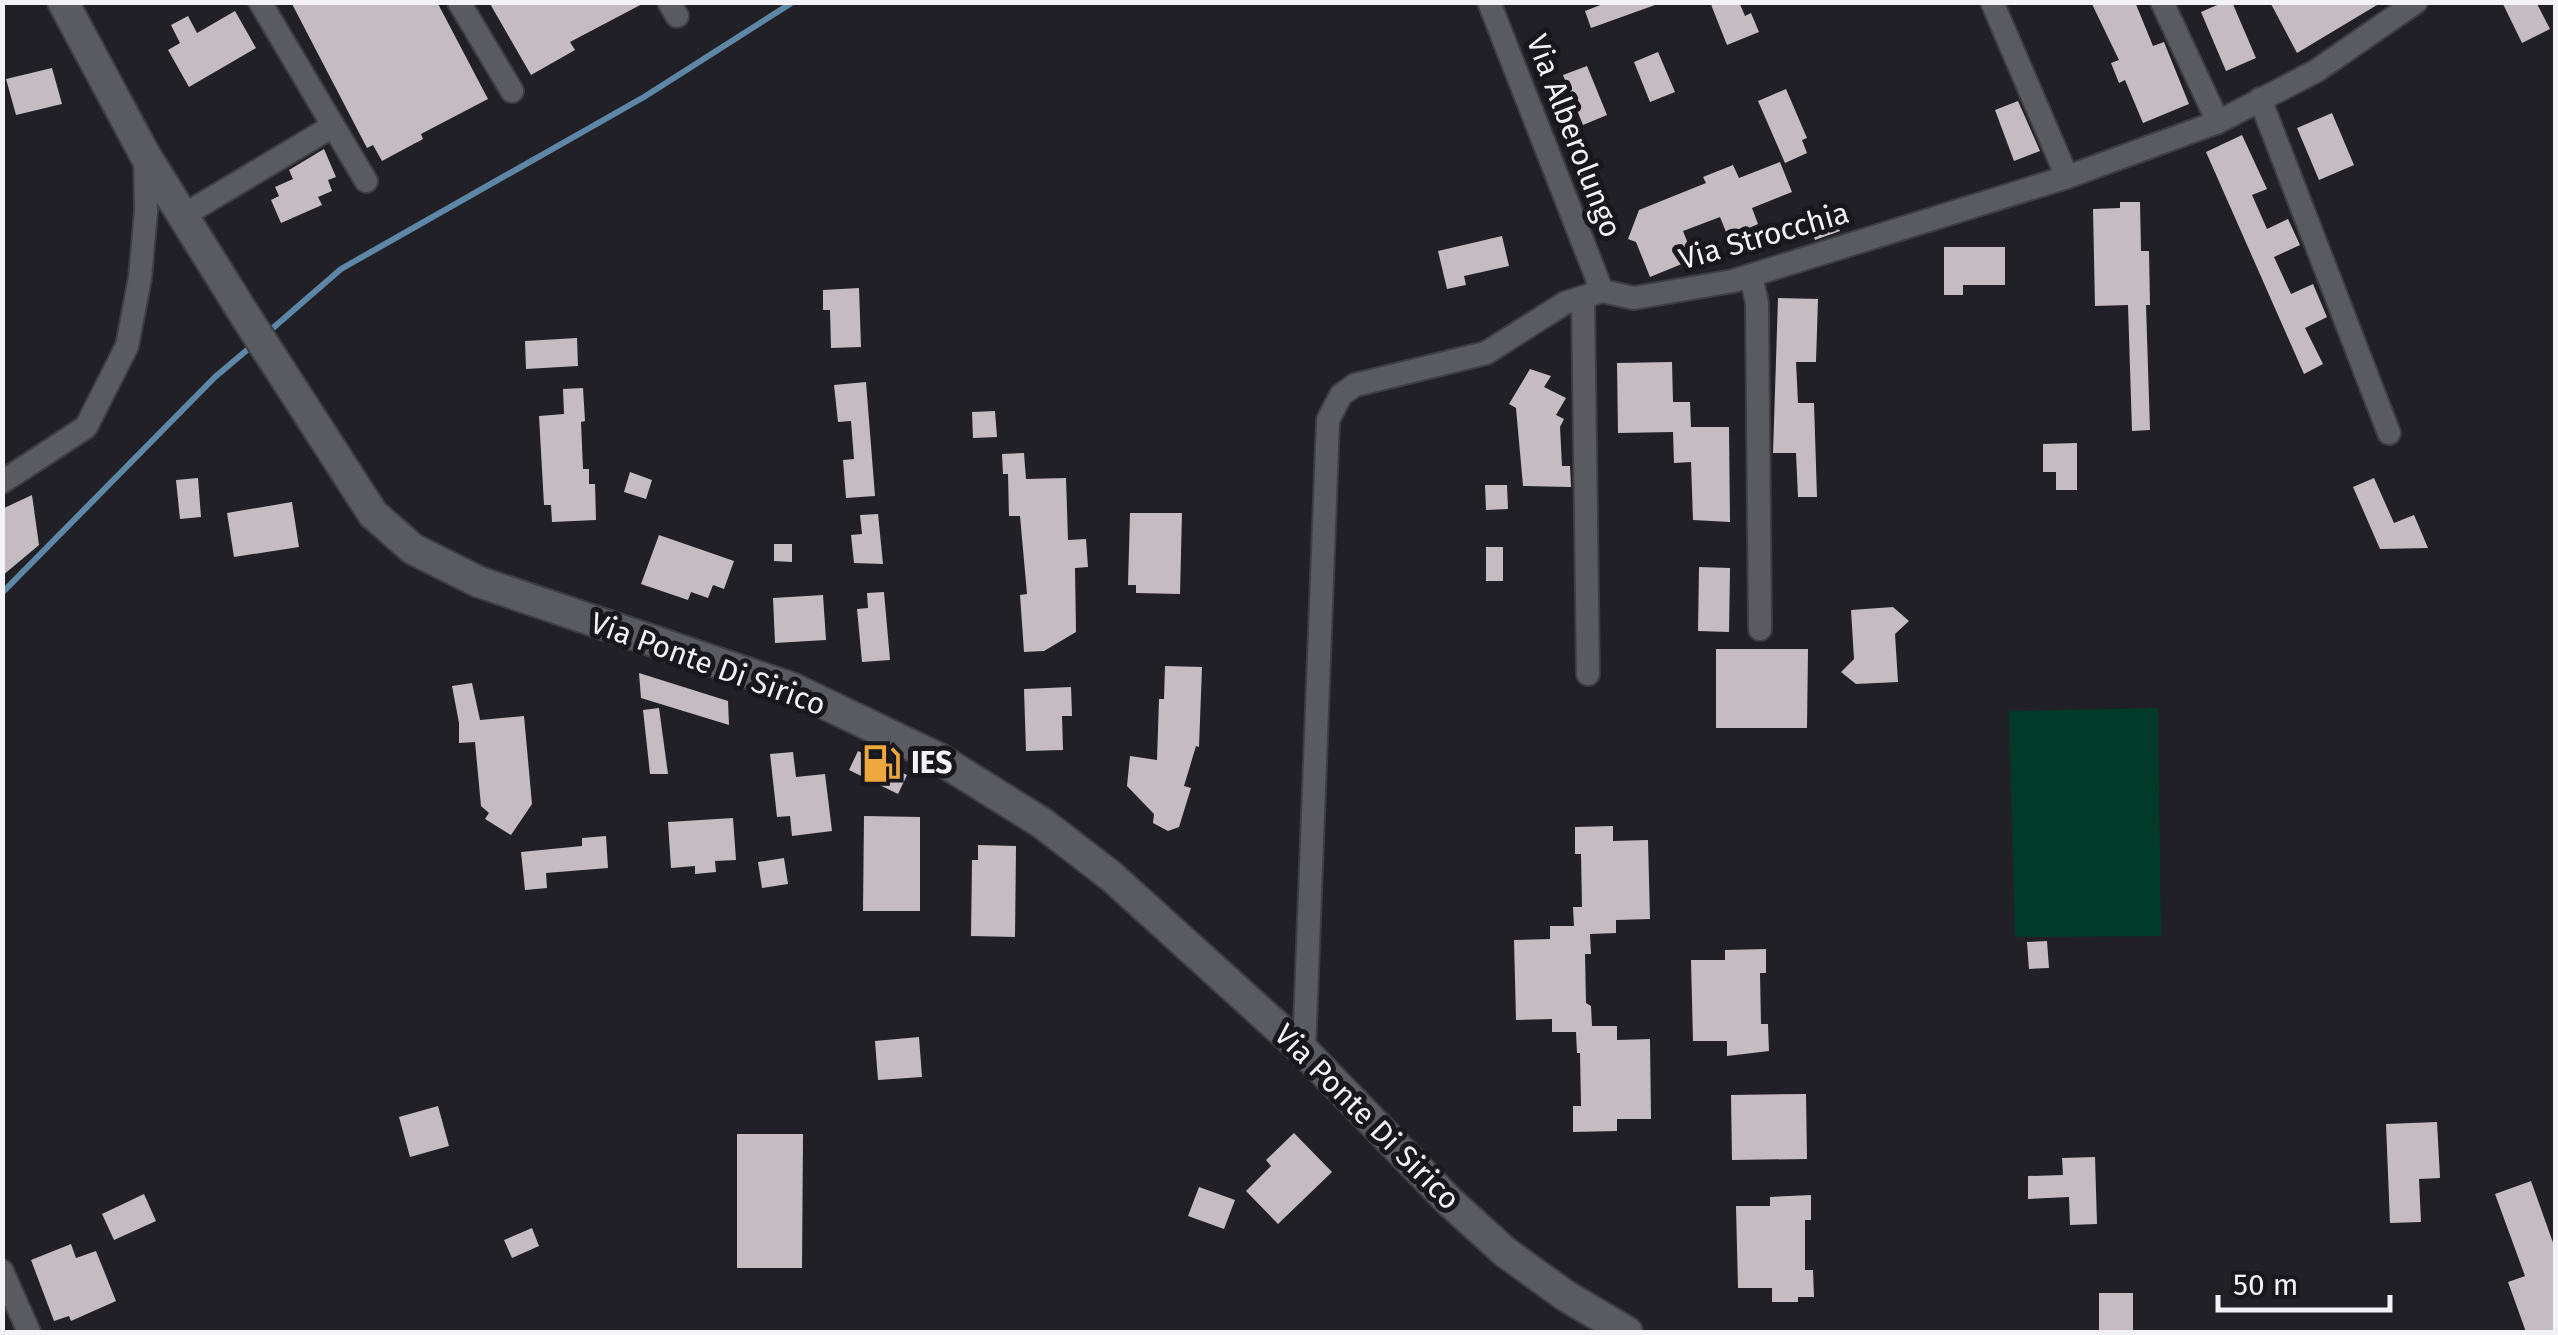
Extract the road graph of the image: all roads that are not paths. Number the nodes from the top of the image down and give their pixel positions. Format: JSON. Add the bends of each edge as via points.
{"nodes":[{"id":1,"x":62,"y":2,"type":"edge"},
{"id":2,"x":260,"y":2,"type":"edge"},
{"id":3,"x":459,"y":2,"type":"edge"},
{"id":4,"x":1489,"y":2,"type":"edge"},
{"id":5,"x":1992,"y":2,"type":"edge"},
{"id":6,"x":2162,"y":2,"type":"edge"},
{"id":7,"x":2416,"y":2,"type":"edge"},
{"id":8,"x":512,"y":91,"type":"dead end"},
{"id":9,"x":2260,"y":99,"type":"junction"},
{"id":10,"x":2218,"y":122,"type":"junction"},
{"id":11,"x":333,"y":126,"type":"junction"},
{"id":12,"x":145,"y":154,"type":"junction"},
{"id":13,"x":2067,"y":178,"type":"junction"},
{"id":14,"x":366,"y":181,"type":"dead end"},
{"id":15,"x":184,"y":216,"type":"junction"},
{"id":16,"x":1751,"y":276,"type":"junction"},
{"id":17,"x":1592,"y":294,"type":"junction"},
{"id":18,"x":2388,"y":434,"type":"dead end"},
{"id":19,"x":2,"y":482,"type":"edge"},
{"id":20,"x":1760,"y":630,"type":"dead end"},
{"id":21,"x":1588,"y":674,"type":"dead end"},
{"id":22,"x":1304,"y":1051,"type":"junction"},
{"id":23,"x":2,"y":1271,"type":"edge"},
{"id":24,"x":30,"y":1332,"type":"edge"},
{"id":25,"x":1627,"y":1332,"type":"edge"}],
"edges":[{"from":1,"to":12,"type":"street","name":"Via Ponte Di Sirico"},
{"from":2,"to":11,"type":"street"},
{"from":3,"to":8,"type":"street"},
{"from":4,"to":17,"type":"street","name":"Via Alberolungo"},
{"from":5,"to":13,"type":"street"},
{"from":6,"to":10,"type":"street"},
{"from":7,"to":9,"type":"street","name":"Via Strocchia","via":[[2316,71]]},
{"from":9,"to":10,"type":"street","name":"Via Strocchia"},
{"from":9,"to":18,"type":"street"},
{"from":10,"to":13,"type":"street","name":"Via Strocchia"},
{"from":11,"to":14,"type":"street"},
{"from":11,"to":15,"type":"street"},
{"from":12,"to":15,"type":"street","name":"Via Ponte Di Sirico"},
{"from":12,"to":19,"type":"street","via":[[140,278],[126,346],[86,426]]},
{"from":13,"to":16,"type":"street","name":"Via Strocchia"},
{"from":15,"to":22,"type":"street","name":"Via Ponte Di Sirico","via":[[373,514],[412,549],[479,582],[792,688],[938,758],[1042,822],[1111,876]]},
{"from":16,"to":17,"type":"street","name":"Via Strocchia","via":[[1634,298]]},
{"from":16,"to":20,"type":"street","via":[[1758,303]]},
{"from":17,"to":21,"type":"street"},
{"from":17,"to":22,"type":"street","via":[[1565,303],[1486,353],[1355,385],[1331,410]]},
{"from":22,"to":25,"type":"street","name":"Via Ponte Di Sirico","via":[[1505,1252]]},
{"from":23,"to":24,"type":"street"}]}
